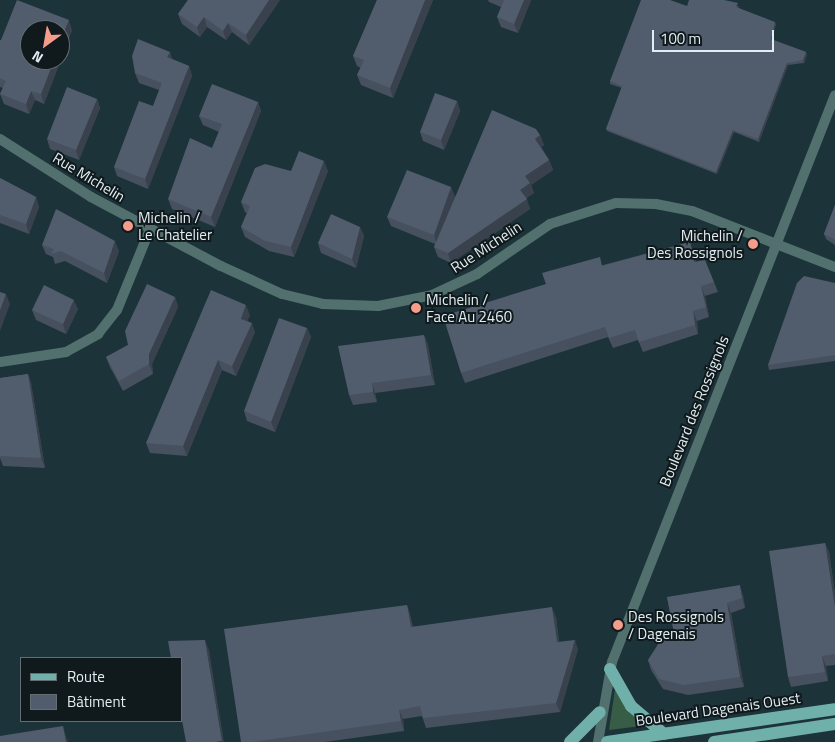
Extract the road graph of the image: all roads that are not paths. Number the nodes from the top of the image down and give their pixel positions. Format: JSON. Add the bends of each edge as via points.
{"nodes":[{"id":1,"x":835,"y":95,"type":"edge"},
{"id":2,"x":0,"y":139,"type":"edge"},
{"id":3,"x":150,"y":229,"type":"junction"},
{"id":4,"x":776,"y":244,"type":"junction"},
{"id":5,"x":835,"y":267,"type":"edge"},
{"id":6,"x":0,"y":362,"type":"edge"},
{"id":7,"x":610,"y":669,"type":"junction"},
{"id":8,"x":835,"y":709,"type":"edge"},
{"id":9,"x":600,"y":712,"type":"junction"},
{"id":10,"x":835,"y":724,"type":"edge"},
{"id":11,"x":664,"y":734,"type":"junction"},
{"id":12,"x":570,"y":742,"type":"edge"},
{"id":13,"x":598,"y":742,"type":"edge"},
{"id":14,"x":606,"y":742,"type":"edge"},
{"id":15,"x":714,"y":742,"type":"edge"}],
"edges":[{"from":1,"to":4,"type":"street","name":"Boulevard des Rossignols"},
{"from":2,"to":3,"type":"street","name":"Rue Michelin"},
{"from":3,"to":4,"type":"street","name":"Rue Michelin","via":[[271,290],[308,301],[352,306],[396,304],[446,290],[484,270],[550,224],[610,204],[677,207]]},
{"from":3,"to":6,"type":"street","via":[[117,310],[98,334],[66,352]]},
{"from":4,"to":5,"type":"street","name":"Rue Michelin"},
{"from":4,"to":7,"type":"street","name":"Boulevard des Rossignols"},
{"from":7,"to":9,"type":"street","name":"Boulevard des Rossignols"},
{"from":7,"to":11,"type":"main road","via":[[631,706]]},
{"from":8,"to":11,"type":"main road","name":"Boulevard Dagenais Ouest"},
{"from":9,"to":12,"type":"main road"},
{"from":9,"to":13,"type":"street","name":"Boulevard des Rossignols"},
{"from":10,"to":15,"type":"main road","name":"Boulevard Dagenais Ouest"},
{"from":11,"to":14,"type":"main road","name":"Boulevard Dagenais Ouest"}]}
